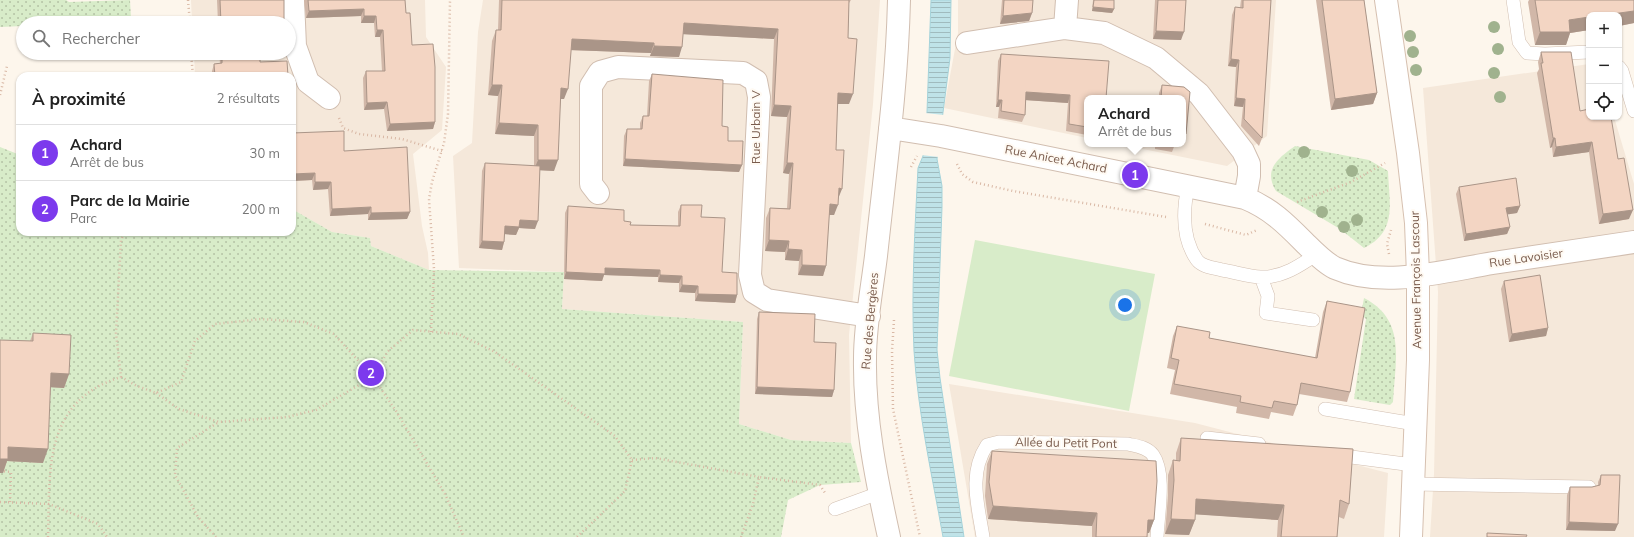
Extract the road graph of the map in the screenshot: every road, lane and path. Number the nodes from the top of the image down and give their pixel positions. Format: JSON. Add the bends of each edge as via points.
{"nodes":[{"id":1,"x":188,"y":0,"type":"edge"},
{"id":2,"x":293,"y":0,"type":"edge"},
{"id":3,"x":450,"y":0,"type":"edge"},
{"id":4,"x":898,"y":0,"type":"edge"},
{"id":5,"x":1068,"y":0,"type":"edge"},
{"id":6,"x":1386,"y":0,"type":"edge"},
{"id":7,"x":1513,"y":0,"type":"edge"},
{"id":8,"x":189,"y":16,"type":"edge"},
{"id":9,"x":294,"y":16,"type":"edge"},
{"id":10,"x":1065,"y":28,"type":"junction"},
{"id":11,"x":967,"y":43,"type":"dead end"},
{"id":12,"x":296,"y":49,"type":"edge"},
{"id":13,"x":1586,"y":52,"type":"edge"},
{"id":14,"x":191,"y":60,"type":"edge"},
{"id":15,"x":7,"y":66,"type":"dead end"},
{"id":16,"x":1622,"y":71,"type":"edge"},
{"id":17,"x":192,"y":72,"type":"edge"},
{"id":18,"x":0,"y":95,"type":"edge"},
{"id":19,"x":329,"y":98,"type":"joint"},
{"id":20,"x":1634,"y":111,"type":"edge"},
{"id":21,"x":890,"y":128,"type":"junction"},
{"id":22,"x":928,"y":140,"type":"junction"},
{"id":23,"x":442,"y":151,"type":"junction"},
{"id":24,"x":908,"y":173,"type":"dead end"},
{"id":25,"x":1188,"y":186,"type":"junction"},
{"id":26,"x":598,"y":193,"type":"dead end"},
{"id":27,"x":1245,"y":198,"type":"junction"},
{"id":28,"x":123,"y":236,"type":"edge"},
{"id":29,"x":1634,"y":242,"type":"edge"},
{"id":30,"x":1317,"y":254,"type":"junction"},
{"id":31,"x":1418,"y":275,"type":"junction"},
{"id":32,"x":1262,"y":277,"type":"junction"},
{"id":33,"x":869,"y":316,"type":"junction"},
{"id":34,"x":894,"y":319,"type":"dead end"},
{"id":35,"x":1313,"y":320,"type":"dead end"},
{"id":36,"x":431,"y":332,"type":"junction"},
{"id":37,"x":121,"y":377,"type":"junction"},
{"id":38,"x":373,"y":377,"type":"junction"},
{"id":39,"x":156,"y":393,"type":"junction"},
{"id":40,"x":1324,"y":409,"type":"dead end"},
{"id":41,"x":219,"y":422,"type":"junction"},
{"id":42,"x":1415,"y":424,"type":"junction"},
{"id":43,"x":1208,"y":438,"type":"edge"},
{"id":44,"x":1271,"y":446,"type":"edge"},
{"id":45,"x":1326,"y":453,"type":"edge"},
{"id":46,"x":632,"y":460,"type":"junction"},
{"id":47,"x":0,"y":471,"type":"edge"},
{"id":48,"x":1413,"y":474,"type":"junction"},
{"id":49,"x":759,"y":477,"type":"junction"},
{"id":50,"x":1589,"y":487,"type":"edge"},
{"id":51,"x":879,"y":493,"type":"junction"},
{"id":52,"x":0,"y":502,"type":"edge"},
{"id":53,"x":10,"y":502,"type":"junction"},
{"id":54,"x":49,"y":504,"type":"junction"},
{"id":55,"x":835,"y":509,"type":"joint"},
{"id":56,"x":48,"y":537,"type":"edge"},
{"id":57,"x":107,"y":537,"type":"edge"},
{"id":58,"x":216,"y":537,"type":"edge"},
{"id":59,"x":464,"y":537,"type":"edge"},
{"id":60,"x":576,"y":537,"type":"edge"},
{"id":61,"x":741,"y":537,"type":"edge"},
{"id":62,"x":889,"y":537,"type":"edge"},
{"id":63,"x":920,"y":537,"type":"edge"},
{"id":64,"x":983,"y":537,"type":"edge"},
{"id":65,"x":1157,"y":537,"type":"edge"},
{"id":66,"x":1411,"y":537,"type":"edge"}],
"edges":[{"from":1,"to":8,"type":"path"},
{"from":2,"to":9,"type":"street"},
{"from":3,"to":23,"type":"path","via":[[448,114]]},
{"from":4,"to":21,"type":"street","name":"Rue des Bergères","via":[[898,45]]},
{"from":5,"to":10,"type":"street"},
{"from":6,"to":31,"type":"street","name":"Avenue François Lascour","via":[[1408,154],[1416,223]]},
{"from":7,"to":13,"type":"lane","via":[[1520,42],[1528,53]]},
{"from":10,"to":11,"type":"street"},
{"from":10,"to":27,"type":"street","via":[[1104,33],[1156,58],[1199,94],[1243,151],[1249,164]]},
{"from":12,"to":19,"type":"street","via":[[308,82]]},
{"from":14,"to":17,"type":"path"},
{"from":15,"to":18,"type":"path"},
{"from":16,"to":20,"type":"lane"},
{"from":19,"to":23,"type":"path","via":[[344,128],[359,134],[402,139]]},
{"from":21,"to":22,"type":"street","name":"Rue Anicet Achard"},
{"from":21,"to":33,"type":"street","name":"Rue des Bergères"},
{"from":22,"to":24,"type":"path"},
{"from":22,"to":25,"type":"street","name":"Rue Anicet Achard"},
{"from":23,"to":36,"type":"path","via":[[432,182],[430,199],[434,269]]},
{"from":25,"to":27,"type":"street","name":"Rue Anicet Achard"},
{"from":25,"to":32,"type":"lane","via":[[1184,220],[1191,247],[1198,261],[1209,267]]},
{"from":26,"to":33,"type":"street","name":"Rue Urbain V","via":[[591,184],[591,86],[600,72],[618,67],[743,73],[756,81],[759,97],[750,275],[754,292],[767,300]]},
{"from":27,"to":30,"type":"street","name":"Rue Anicet Achard","via":[[1262,205],[1277,216]]},
{"from":28,"to":37,"type":"path","via":[[116,333]]},
{"from":29,"to":31,"type":"street","name":"Rue Lavoisier"},
{"from":30,"to":31,"type":"street","name":"Rue Anicet Achard","via":[[1334,267],[1349,273],[1380,278]]},
{"from":30,"to":32,"type":"lane","via":[[1291,270],[1279,275]]},
{"from":31,"to":42,"type":"street","name":"Avenue François Lascour"},
{"from":32,"to":35,"type":"lane","via":[[1268,296],[1266,313]]},
{"from":33,"to":51,"type":"street","name":"Rue des Bergères","via":[[865,356],[866,396]]},
{"from":34,"to":63,"type":"path","via":[[893,409]]},
{"from":36,"to":38,"type":"path","via":[[413,330],[388,351]]},
{"from":36,"to":46,"type":"path","via":[[458,334],[495,352],[615,436]]},
{"from":37,"to":39,"type":"path"},
{"from":37,"to":54,"type":"path","via":[[78,400],[63,420],[56,437]]},
{"from":38,"to":39,"type":"path","via":[[334,334],[304,322],[262,319],[216,324],[195,341],[181,382]]},
{"from":38,"to":41,"type":"path","via":[[316,410],[287,417]]},
{"from":38,"to":59,"type":"path","via":[[414,438],[445,494]]},
{"from":39,"to":41,"type":"path","via":[[179,409]]},
{"from":40,"to":42,"type":"lane"},
{"from":41,"to":58,"type":"path","via":[[177,448],[176,475],[198,517]]},
{"from":42,"to":48,"type":"street","name":"Avenue François Lascour"},
{"from":43,"to":44,"type":"lane"},
{"from":45,"to":48,"type":"lane"},
{"from":46,"to":49,"type":"path","via":[[654,458]]},
{"from":46,"to":60,"type":"path","via":[[625,491]]},
{"from":47,"to":53,"type":"path","via":[[11,472]]},
{"from":48,"to":50,"type":"lane"},
{"from":48,"to":66,"type":"street","name":"Avenue François Lascour"},
{"from":49,"to":55,"type":"path","via":[[820,485]]},
{"from":49,"to":61,"type":"path","via":[[753,504]]},
{"from":51,"to":55,"type":"lane"},
{"from":51,"to":62,"type":"street","name":"Rue des Bergères"},
{"from":52,"to":53,"type":"path"},
{"from":53,"to":54,"type":"path"},
{"from":54,"to":56,"type":"path"},
{"from":54,"to":57,"type":"path","via":[[98,524]]},
{"from":64,"to":65,"type":"lane","name":"Allée du Petit Pont","via":[[976,472],[987,445],[999,442],[1128,444],[1142,447],[1152,454],[1158,469],[1160,486]]}]}
